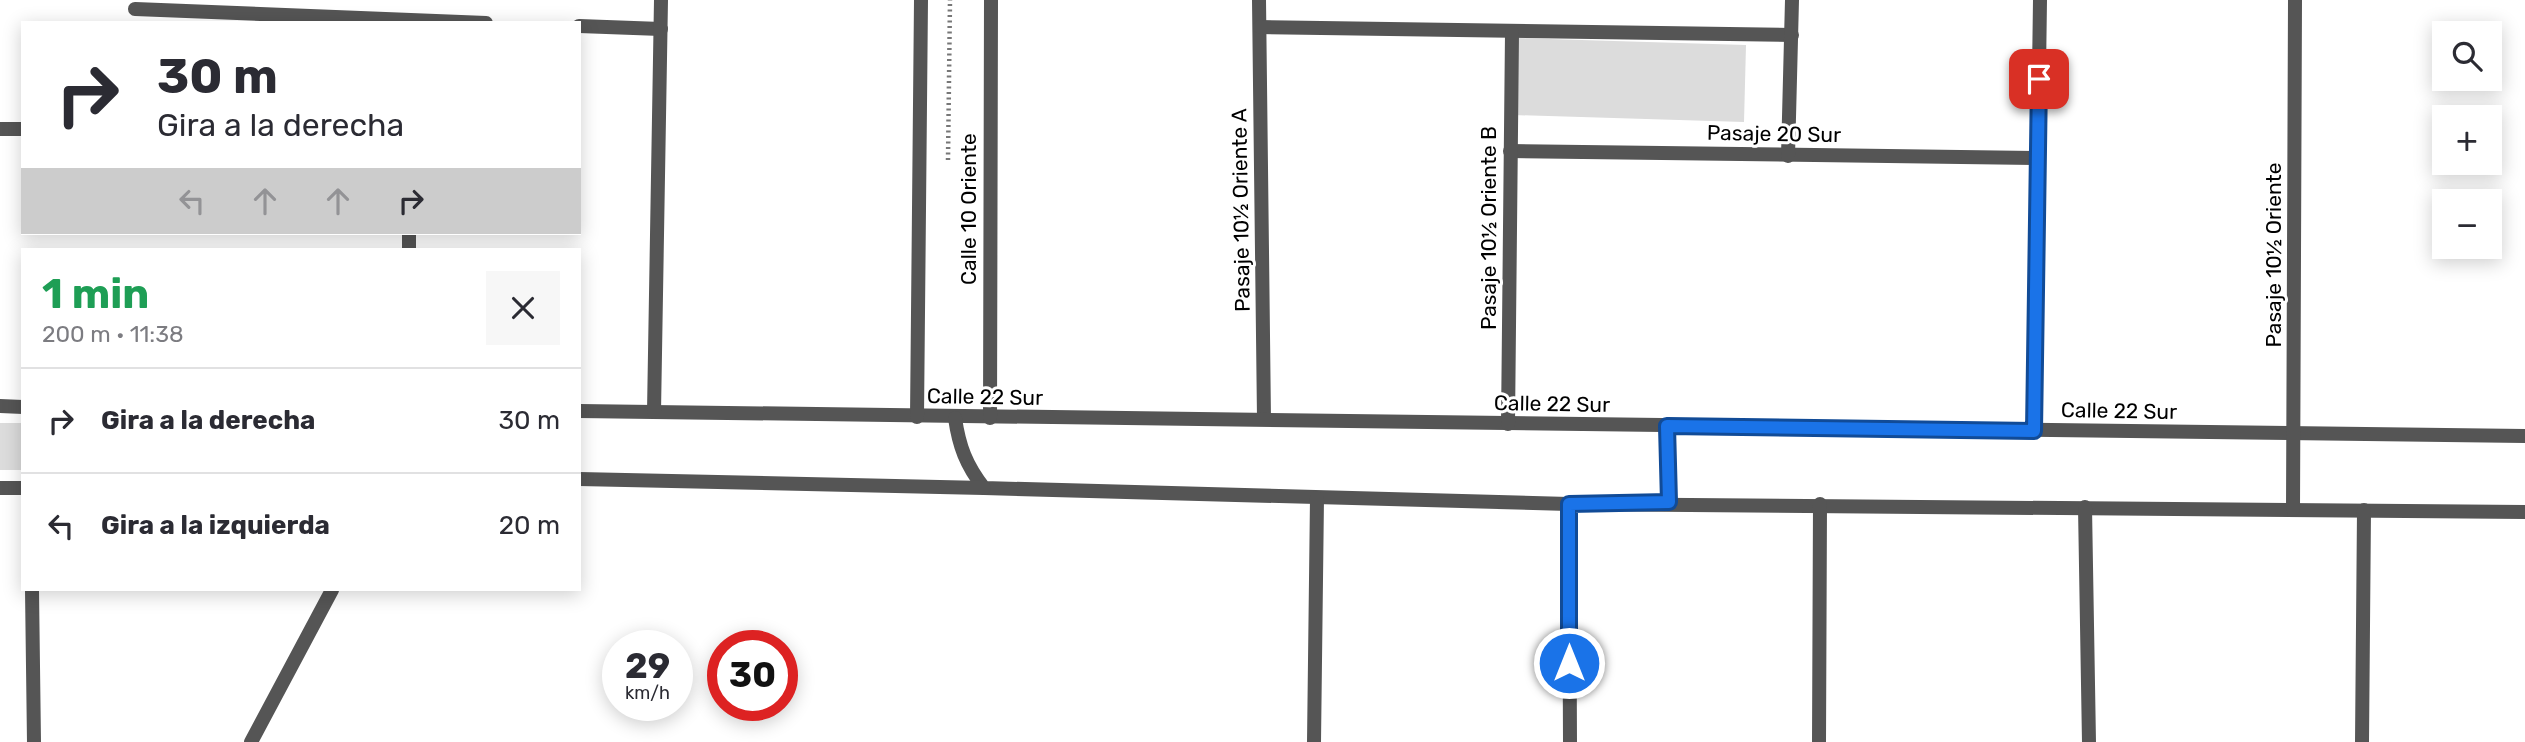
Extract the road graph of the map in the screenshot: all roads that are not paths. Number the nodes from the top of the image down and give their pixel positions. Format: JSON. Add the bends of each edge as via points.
{"nodes":[{"id":1,"x":661,"y":0,"type":"edge"},
{"id":2,"x":921,"y":0,"type":"edge"},
{"id":3,"x":991,"y":0,"type":"edge"},
{"id":4,"x":1259,"y":0,"type":"edge"},
{"id":5,"x":1792,"y":0,"type":"edge"},
{"id":6,"x":2040,"y":0,"type":"edge"},
{"id":7,"x":2295,"y":0,"type":"edge"},
{"id":8,"x":135,"y":11,"type":"edge"},
{"id":9,"x":412,"y":21,"type":"edge"},
{"id":10,"x":581,"y":26,"type":"edge"},
{"id":11,"x":1259,"y":27,"type":"junction"},
{"id":12,"x":661,"y":29,"type":"junction"},
{"id":13,"x":1512,"y":33,"type":"junction"},
{"id":14,"x":1792,"y":35,"type":"junction"},
{"id":15,"x":0,"y":129,"type":"edge"},
{"id":16,"x":21,"y":130,"type":"edge"},
{"id":17,"x":1510,"y":151,"type":"junction"},
{"id":18,"x":1788,"y":156,"type":"junction"},
{"id":19,"x":2037,"y":158,"type":"junction"},
{"id":20,"x":0,"y":406,"type":"edge"},
{"id":21,"x":21,"y":407,"type":"edge"},
{"id":22,"x":581,"y":411,"type":"edge"},
{"id":23,"x":654,"y":412,"type":"junction"},
{"id":24,"x":917,"y":417,"type":"junction"},
{"id":25,"x":956,"y":418,"type":"junction"},
{"id":26,"x":990,"y":418,"type":"junction"},
{"id":27,"x":1264,"y":419,"type":"junction"},
{"id":28,"x":1508,"y":424,"type":"junction"},
{"id":29,"x":1667,"y":426,"type":"junction"},
{"id":30,"x":2034,"y":431,"type":"junction"},
{"id":31,"x":2295,"y":433,"type":"junction"},
{"id":32,"x":2525,"y":436,"type":"edge"},
{"id":33,"x":581,"y":480,"type":"edge"},
{"id":34,"x":0,"y":488,"type":"edge"},
{"id":35,"x":21,"y":488,"type":"edge"},
{"id":36,"x":984,"y":488,"type":"junction"},
{"id":37,"x":1317,"y":498,"type":"junction"},
{"id":38,"x":1669,"y":502,"type":"junction"},
{"id":39,"x":1569,"y":504,"type":"junction"},
{"id":40,"x":1820,"y":504,"type":"junction"},
{"id":41,"x":2085,"y":507,"type":"junction"},
{"id":42,"x":2293,"y":509,"type":"junction"},
{"id":43,"x":2364,"y":510,"type":"junction"},
{"id":44,"x":2525,"y":512,"type":"edge"},
{"id":45,"x":32,"y":591,"type":"edge"},
{"id":46,"x":331,"y":591,"type":"edge"},
{"id":47,"x":34,"y":742,"type":"edge"},
{"id":48,"x":251,"y":742,"type":"edge"},
{"id":49,"x":1314,"y":742,"type":"edge"},
{"id":50,"x":1570,"y":742,"type":"edge"},
{"id":51,"x":1819,"y":742,"type":"edge"},
{"id":52,"x":2089,"y":742,"type":"edge"},
{"id":53,"x":2362,"y":742,"type":"edge"}],
"edges":[{"from":1,"to":12,"type":"street"},
{"from":2,"to":24,"type":"street"},
{"from":3,"to":26,"type":"street","name":"Calle 10 Oriente"},
{"from":4,"to":11,"type":"street","name":"Pasaje 10½ Oriente A"},
{"from":5,"to":14,"type":"street"},
{"from":6,"to":19,"type":"street"},
{"from":7,"to":31,"type":"street","name":"Pasaje 10½ Oriente"},
{"from":8,"to":9,"type":"street"},
{"from":10,"to":12,"type":"street"},
{"from":11,"to":13,"type":"street"},
{"from":11,"to":27,"type":"street","name":"Pasaje 10½ Oriente A"},
{"from":12,"to":23,"type":"street"},
{"from":13,"to":14,"type":"street"},
{"from":13,"to":17,"type":"street","name":"Pasaje 10½ Oriente B"},
{"from":14,"to":18,"type":"street"},
{"from":15,"to":16,"type":"street"},
{"from":17,"to":18,"type":"street","name":"Pasaje 20 Sur"},
{"from":17,"to":28,"type":"street","name":"Pasaje 10½ Oriente B"},
{"from":18,"to":19,"type":"street","name":"Pasaje 20 Sur"},
{"from":19,"to":30,"type":"street"},
{"from":20,"to":21,"type":"street"},
{"from":22,"to":23,"type":"street","name":"Calle 22 Sur"},
{"from":23,"to":24,"type":"street","name":"Calle 22 Sur"},
{"from":24,"to":25,"type":"street","name":"Calle 22 Sur"},
{"from":25,"to":26,"type":"street","name":"Calle 22 Sur"},
{"from":25,"to":36,"type":"street","via":[[968,467]]},
{"from":26,"to":27,"type":"street","name":"Calle 22 Sur"},
{"from":27,"to":28,"type":"street","name":"Calle 22 Sur"},
{"from":28,"to":29,"type":"street","name":"Calle 22 Sur"},
{"from":29,"to":30,"type":"street","name":"Calle 22 Sur"},
{"from":29,"to":38,"type":"street"},
{"from":30,"to":31,"type":"street","name":"Calle 22 Sur"},
{"from":31,"to":32,"type":"street","name":"Calle 22 Sur"},
{"from":31,"to":42,"type":"street","name":"Pasaje 10½ Oriente"},
{"from":33,"to":36,"type":"street"},
{"from":34,"to":35,"type":"street"},
{"from":36,"to":37,"type":"street"},
{"from":37,"to":39,"type":"street"},
{"from":37,"to":49,"type":"street"},
{"from":38,"to":39,"type":"street"},
{"from":38,"to":40,"type":"street"},
{"from":39,"to":50,"type":"street"},
{"from":40,"to":41,"type":"street"},
{"from":40,"to":51,"type":"street"},
{"from":41,"to":42,"type":"street"},
{"from":41,"to":52,"type":"street"},
{"from":42,"to":43,"type":"street"},
{"from":43,"to":44,"type":"street"},
{"from":43,"to":53,"type":"street"},
{"from":45,"to":47,"type":"street"},
{"from":46,"to":48,"type":"street"}]}
